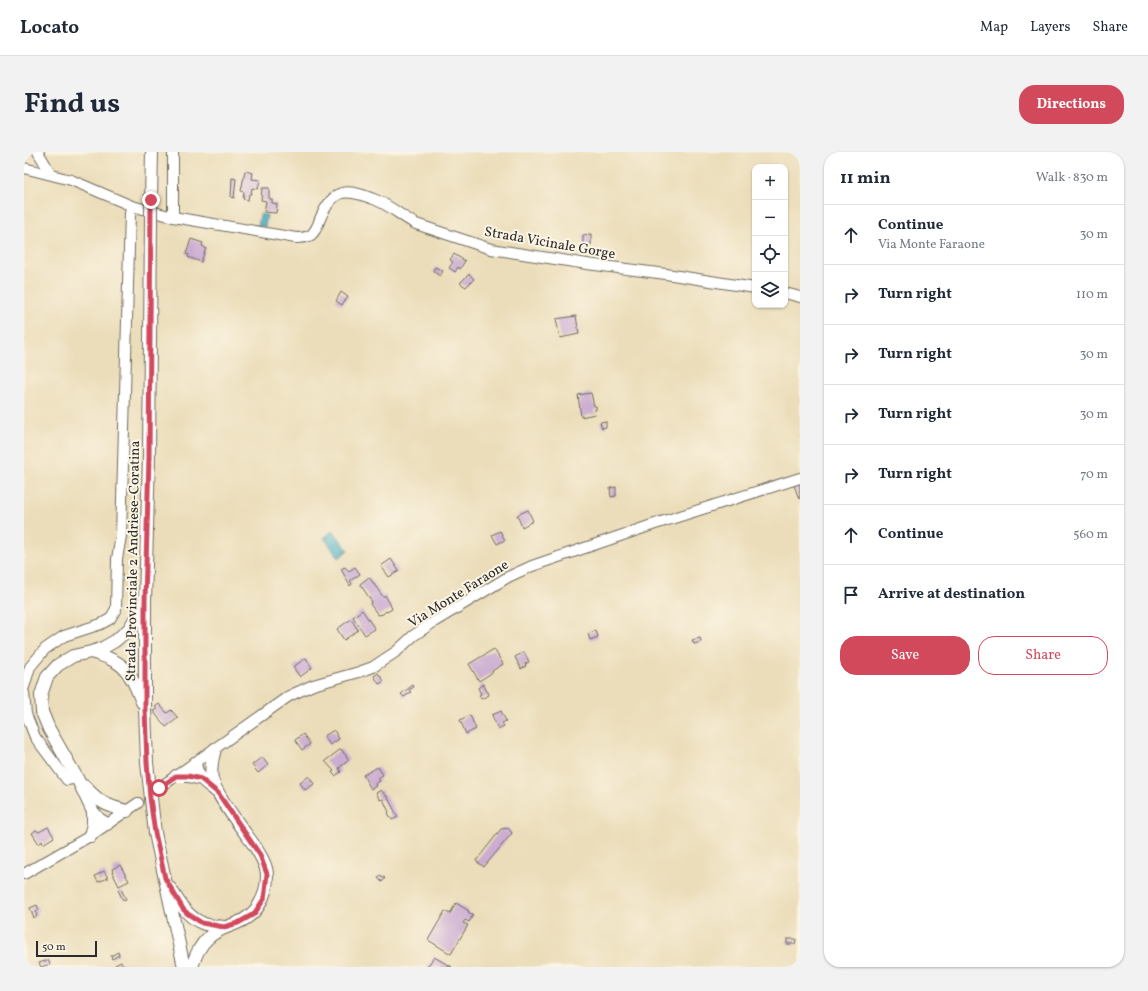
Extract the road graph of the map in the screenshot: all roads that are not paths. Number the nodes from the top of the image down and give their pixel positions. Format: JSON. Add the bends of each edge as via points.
{"nodes":[{"id":1,"x":37,"y":152,"type":"edge"},
{"id":2,"x":152,"y":152,"type":"edge"},
{"id":3,"x":173,"y":152,"type":"edge"},
{"id":4,"x":24,"y":168,"type":"edge"},
{"id":5,"x":51,"y":174,"type":"junction"},
{"id":6,"x":132,"y":206,"type":"junction"},
{"id":7,"x":173,"y":218,"type":"junction"},
{"id":8,"x":752,"y":288,"type":"edge"},
{"id":9,"x":788,"y":294,"type":"edge"},
{"id":10,"x":800,"y":297,"type":"edge"},
{"id":11,"x":800,"y":478,"type":"edge"},
{"id":12,"x":145,"y":601,"type":"junction"},
{"id":13,"x":91,"y":652,"type":"junction"},
{"id":14,"x":24,"y":687,"type":"edge"},
{"id":15,"x":24,"y":693,"type":"edge"},
{"id":16,"x":145,"y":709,"type":"junction"},
{"id":17,"x":215,"y":749,"type":"junction"},
{"id":18,"x":196,"y":763,"type":"junction"},
{"id":19,"x":176,"y":776,"type":"junction"},
{"id":20,"x":77,"y":778,"type":"junction"},
{"id":21,"x":206,"y":779,"type":"junction"},
{"id":22,"x":159,"y":788,"type":"dead end"},
{"id":23,"x":138,"y":803,"type":"dead end"},
{"id":24,"x":96,"y":807,"type":"junction"},
{"id":25,"x":127,"y":810,"type":"junction"},
{"id":26,"x":107,"y":824,"type":"junction"},
{"id":27,"x":90,"y":836,"type":"junction"},
{"id":28,"x":24,"y":874,"type":"edge"},
{"id":29,"x":165,"y":878,"type":"junction"},
{"id":30,"x":224,"y":927,"type":"junction"},
{"id":31,"x":184,"y":967,"type":"edge"},
{"id":32,"x":192,"y":967,"type":"edge"}],
"edges":[{"from":1,"to":4,"type":"street"},
{"from":1,"to":5,"type":"street"},
{"from":2,"to":12,"type":"main road","name":"Strada Provinciale 2 Andriese-Coratina","bridge":true},
{"from":3,"to":7,"type":"street"},
{"from":4,"to":5,"type":"street","name":"Strada Vicinale Gorge"},
{"from":5,"to":6,"type":"street","name":"Strada Vicinale Gorge"},
{"from":6,"to":7,"type":"street","name":"Strada Vicinale Gorge"},
{"from":6,"to":14,"type":"street","via":[[121,536],[117,559],[116,609],[110,619],[64,636],[45,649],[30,668]]},
{"from":7,"to":8,"type":"street","name":"Strada Vicinale Gorge","via":[[296,238],[305,237],[315,230],[331,199],[338,193],[345,192],[376,200],[416,224],[491,249]]},
{"from":9,"to":10,"type":"street"},
{"from":11,"to":17,"type":"street","name":"Via Monte Faraone","via":[[655,524],[532,566],[508,577],[432,623],[385,660],[373,667],[313,685],[289,696]]},
{"from":12,"to":13,"type":"main road","via":[[129,629],[115,641]]},
{"from":12,"to":16,"type":"main road","name":"Strada Provinciale 2 Andriese-Coratina"},
{"from":13,"to":16,"type":"main road","via":[[108,657],[122,666],[132,677]]},
{"from":13,"to":20,"type":"main road","via":[[73,656],[58,665],[47,677],[41,695],[42,712],[49,729]]},
{"from":15,"to":20,"type":"street","via":[[26,714],[35,737],[67,780]]},
{"from":16,"to":29,"type":"main road","name":"Strada Provinciale 2 Andriese-Coratina","via":[[150,798]]},
{"from":17,"to":18,"type":"street","name":"Via Monte Faraone"},
{"from":17,"to":21,"type":"main road"},
{"from":18,"to":19,"type":"street","name":"Via Monte Faraone"},
{"from":18,"to":21,"type":"main road","via":[[196,771]]},
{"from":19,"to":21,"type":"main road"},
{"from":19,"to":22,"type":"street","name":"Via Monte Faraone"},
{"from":20,"to":24,"type":"main road"},
{"from":21,"to":30,"type":"main road","via":[[260,855],[267,874],[264,899],[254,914]]},
{"from":23,"to":25,"type":"street"},
{"from":24,"to":25,"type":"main road"},
{"from":24,"to":26,"type":"main road","via":[[98,819]]},
{"from":24,"to":27,"type":"main road"},
{"from":25,"to":26,"type":"street"},
{"from":26,"to":27,"type":"street"},
{"from":27,"to":28,"type":"street"},
{"from":29,"to":30,"type":"main road","via":[[188,914],[202,923]]},
{"from":29,"to":31,"type":"main road","name":"Strada Provinciale 2 Andriese-Coratina"},
{"from":30,"to":32,"type":"main road","via":[[208,938],[196,953]]}]}
